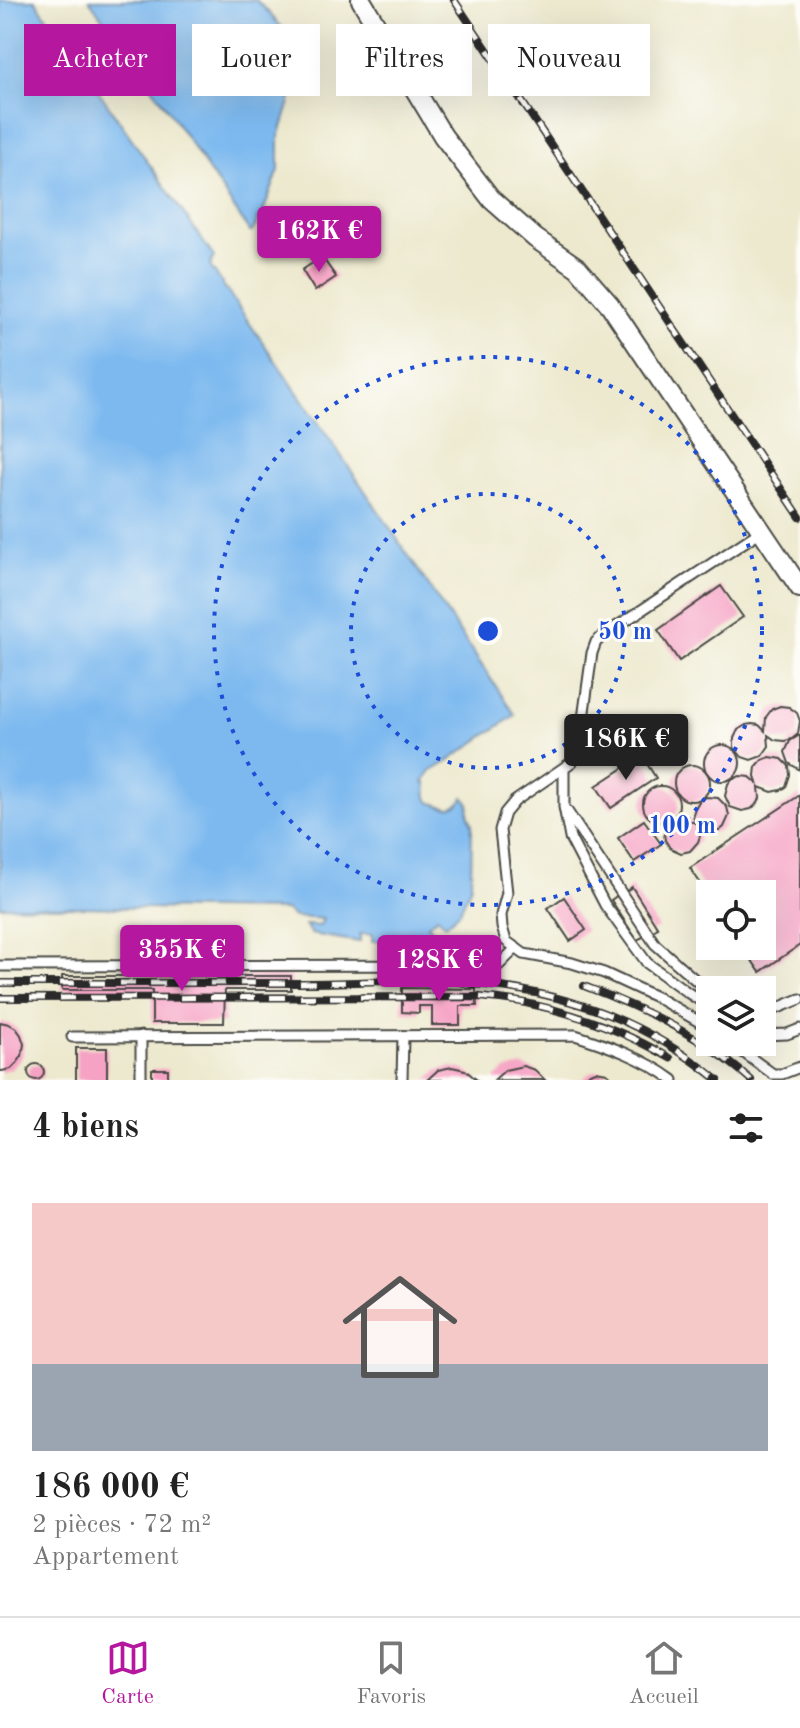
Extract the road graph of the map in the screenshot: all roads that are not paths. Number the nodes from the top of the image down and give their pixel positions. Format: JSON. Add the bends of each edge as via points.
{"nodes":[{"id":1,"x":361,"y":0,"type":"edge"},
{"id":2,"x":761,"y":531,"type":"junction"},
{"id":3,"x":800,"y":588,"type":"edge"},
{"id":4,"x":564,"y":768,"type":"junction"},
{"id":5,"x":564,"y":807,"type":"junction"},
{"id":6,"x":516,"y":948,"type":"junction"},
{"id":7,"x":0,"y":966,"type":"edge"},
{"id":8,"x":696,"y":980,"type":"edge"},
{"id":9,"x":696,"y":997,"type":"edge"},
{"id":10,"x":800,"y":999,"type":"edge"},
{"id":11,"x":776,"y":1009,"type":"edge"},
{"id":12,"x":696,"y":1020,"type":"edge"},
{"id":13,"x":800,"y":1029,"type":"edge"},
{"id":14,"x":776,"y":1034,"type":"edge"},
{"id":15,"x":141,"y":1036,"type":"junction"},
{"id":16,"x":403,"y":1036,"type":"junction"},
{"id":17,"x":72,"y":1037,"type":"dead end"},
{"id":18,"x":748,"y":1056,"type":"edge"},
{"id":19,"x":800,"y":1067,"type":"edge"},
{"id":20,"x":141,"y":1080,"type":"edge"},
{"id":21,"x":402,"y":1080,"type":"edge"},
{"id":22,"x":673,"y":1080,"type":"edge"}],
"edges":[{"from":1,"to":2,"type":"street","via":[[452,148],[492,200],[578,268],[610,305]]},
{"from":2,"to":3,"type":"street"},
{"from":2,"to":4,"type":"lane","via":[[596,642],[579,748]]},
{"from":4,"to":5,"type":"lane"},
{"from":4,"to":6,"type":"lane","via":[[515,801],[500,830],[507,893],[502,927],[506,941]]},
{"from":5,"to":8,"type":"lane","via":[[655,944]]},
{"from":5,"to":9,"type":"lane","via":[[570,838],[605,905],[647,963]]},
{"from":6,"to":7,"type":"lane","via":[[499,965]]},
{"from":6,"to":12,"type":"lane","via":[[604,973]]},
{"from":10,"to":11,"type":"lane"},
{"from":13,"to":14,"type":"lane"},
{"from":15,"to":16,"type":"lane"},
{"from":15,"to":17,"type":"lane"},
{"from":15,"to":20,"type":"lane"},
{"from":16,"to":21,"type":"lane"},
{"from":16,"to":22,"type":"lane","via":[[575,1035],[618,1050]]},
{"from":18,"to":19,"type":"lane","via":[[773,1074]]}]}
